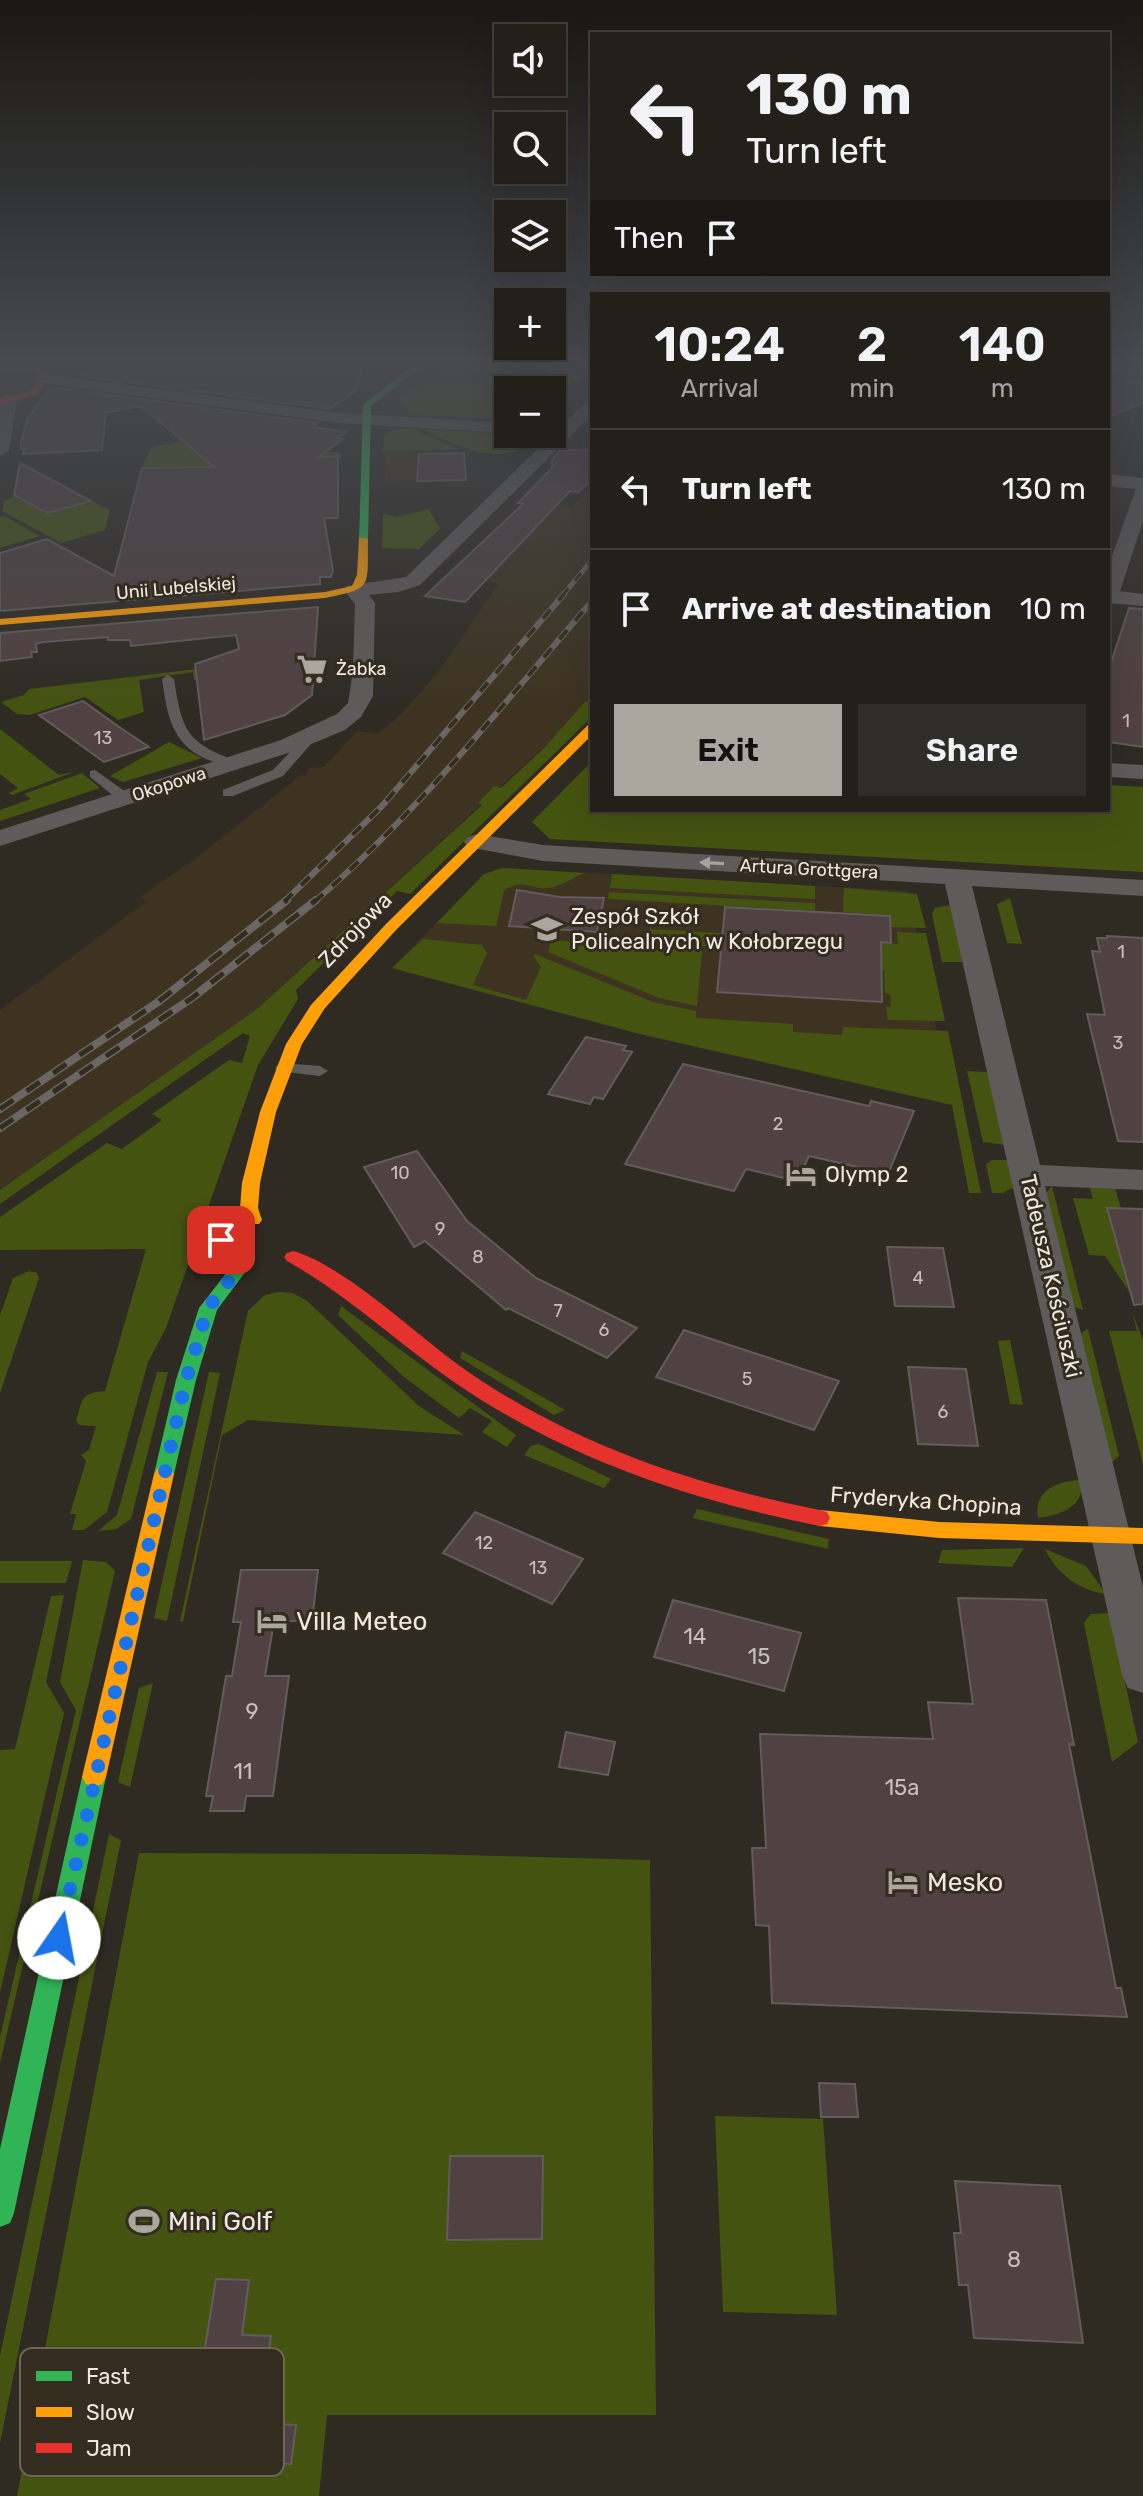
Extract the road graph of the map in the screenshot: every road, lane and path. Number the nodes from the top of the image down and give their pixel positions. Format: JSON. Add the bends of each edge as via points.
{"nodes":[{"id":1,"x":365,"y":475,"type":"edge"},
{"id":2,"x":516,"y":475,"type":"edge"},
{"id":3,"x":1110,"y":480,"type":"edge"},
{"id":4,"x":1143,"y":484,"type":"edge"},
{"id":5,"x":1143,"y":492,"type":"edge"},
{"id":6,"x":354,"y":590,"type":"junction"},
{"id":7,"x":1110,"y":590,"type":"edge"},
{"id":8,"x":1110,"y":596,"type":"edge"},
{"id":9,"x":1143,"y":600,"type":"edge"},
{"id":10,"x":0,"y":622,"type":"edge"},
{"id":11,"x":168,"y":679,"type":"dead end"},
{"id":12,"x":590,"y":730,"type":"edge"},
{"id":13,"x":312,"y":736,"type":"junction"},
{"id":14,"x":232,"y":764,"type":"junction"},
{"id":15,"x":1110,"y":770,"type":"edge"},
{"id":16,"x":1143,"y":772,"type":"edge"},
{"id":17,"x":95,"y":774,"type":"dead end"},
{"id":18,"x":228,"y":793,"type":"dead end"},
{"id":19,"x":125,"y":798,"type":"junction"},
{"id":20,"x":0,"y":838,"type":"edge"},
{"id":21,"x":477,"y":842,"type":"junction"},
{"id":22,"x":957,"y":877,"type":"junction"},
{"id":23,"x":1143,"y":888,"type":"edge"},
{"id":24,"x":283,"y":1068,"type":"junction"},
{"id":25,"x":320,"y":1071,"type":"dead end"},
{"id":26,"x":1027,"y":1175,"type":"junction"},
{"id":27,"x":1143,"y":1180,"type":"edge"},
{"id":28,"x":234,"y":1227,"type":"dead end"},
{"id":29,"x":298,"y":1237,"type":"dead end"},
{"id":30,"x":257,"y":1273,"type":"dead end"},
{"id":31,"x":1127,"y":1535,"type":"edge"},
{"id":32,"x":1143,"y":1675,"type":"edge"},
{"id":33,"x":11,"y":2110,"type":"edge"},
{"id":34,"x":0,"y":2213,"type":"edge"}],
"edges":[{"from":1,"to":6,"type":"street","via":[[362,582]]},
{"from":2,"to":6,"type":"street","via":[[423,572],[406,584]]},
{"from":3,"to":4,"type":"street"},
{"from":5,"to":7,"type":"street"},
{"from":6,"to":10,"type":"street","name":"Unii Lubelskiej"},
{"from":6,"to":13,"type":"street","name":"Okopowa","via":[[365,603],[362,695],[349,715]]},
{"from":8,"to":9,"type":"street"},
{"from":11,"to":14,"type":"lane","via":[[179,733],[188,746]]},
{"from":12,"to":21,"type":"street","name":"Zdrojowa"},
{"from":13,"to":14,"type":"street","name":"Okopowa"},
{"from":13,"to":18,"type":"lane","via":[[278,773]]},
{"from":14,"to":19,"type":"street","name":"Okopowa"},
{"from":15,"to":16,"type":"street"},
{"from":17,"to":19,"type":"lane"},
{"from":19,"to":20,"type":"street","name":"Okopowa"},
{"from":22,"to":21,"type":"street","name":"Artura Grottgera","one_way":true,"via":[[543,853]]},
{"from":21,"to":24,"type":"street","name":"Zdrojowa","via":[[337,983]]},
{"from":22,"to":23,"type":"street","name":"Artura Grottgera"},
{"from":22,"to":26,"type":"street","name":"Tadeusza Kościuszki"},
{"from":24,"to":25,"type":"lane"},
{"from":24,"to":28,"type":"street","name":"Zdrojowa","via":[[255,1157],[249,1208],[262,1220]]},
{"from":26,"to":27,"type":"street"},
{"from":26,"to":31,"type":"street","name":"Tadeusza Kościuszki"},
{"from":29,"to":31,"type":"street","name":"Fryderyka Chopina","via":[[286,1263],[327,1274],[480,1391],[555,1433],[662,1477],[733,1499],[841,1521]]},
{"from":30,"to":33,"type":"street","via":[[230,1266],[208,1308],[186,1380]]},
{"from":31,"to":32,"type":"street","name":"Tadeusza Kościuszki"},
{"from":33,"to":34,"type":"street"}]}
